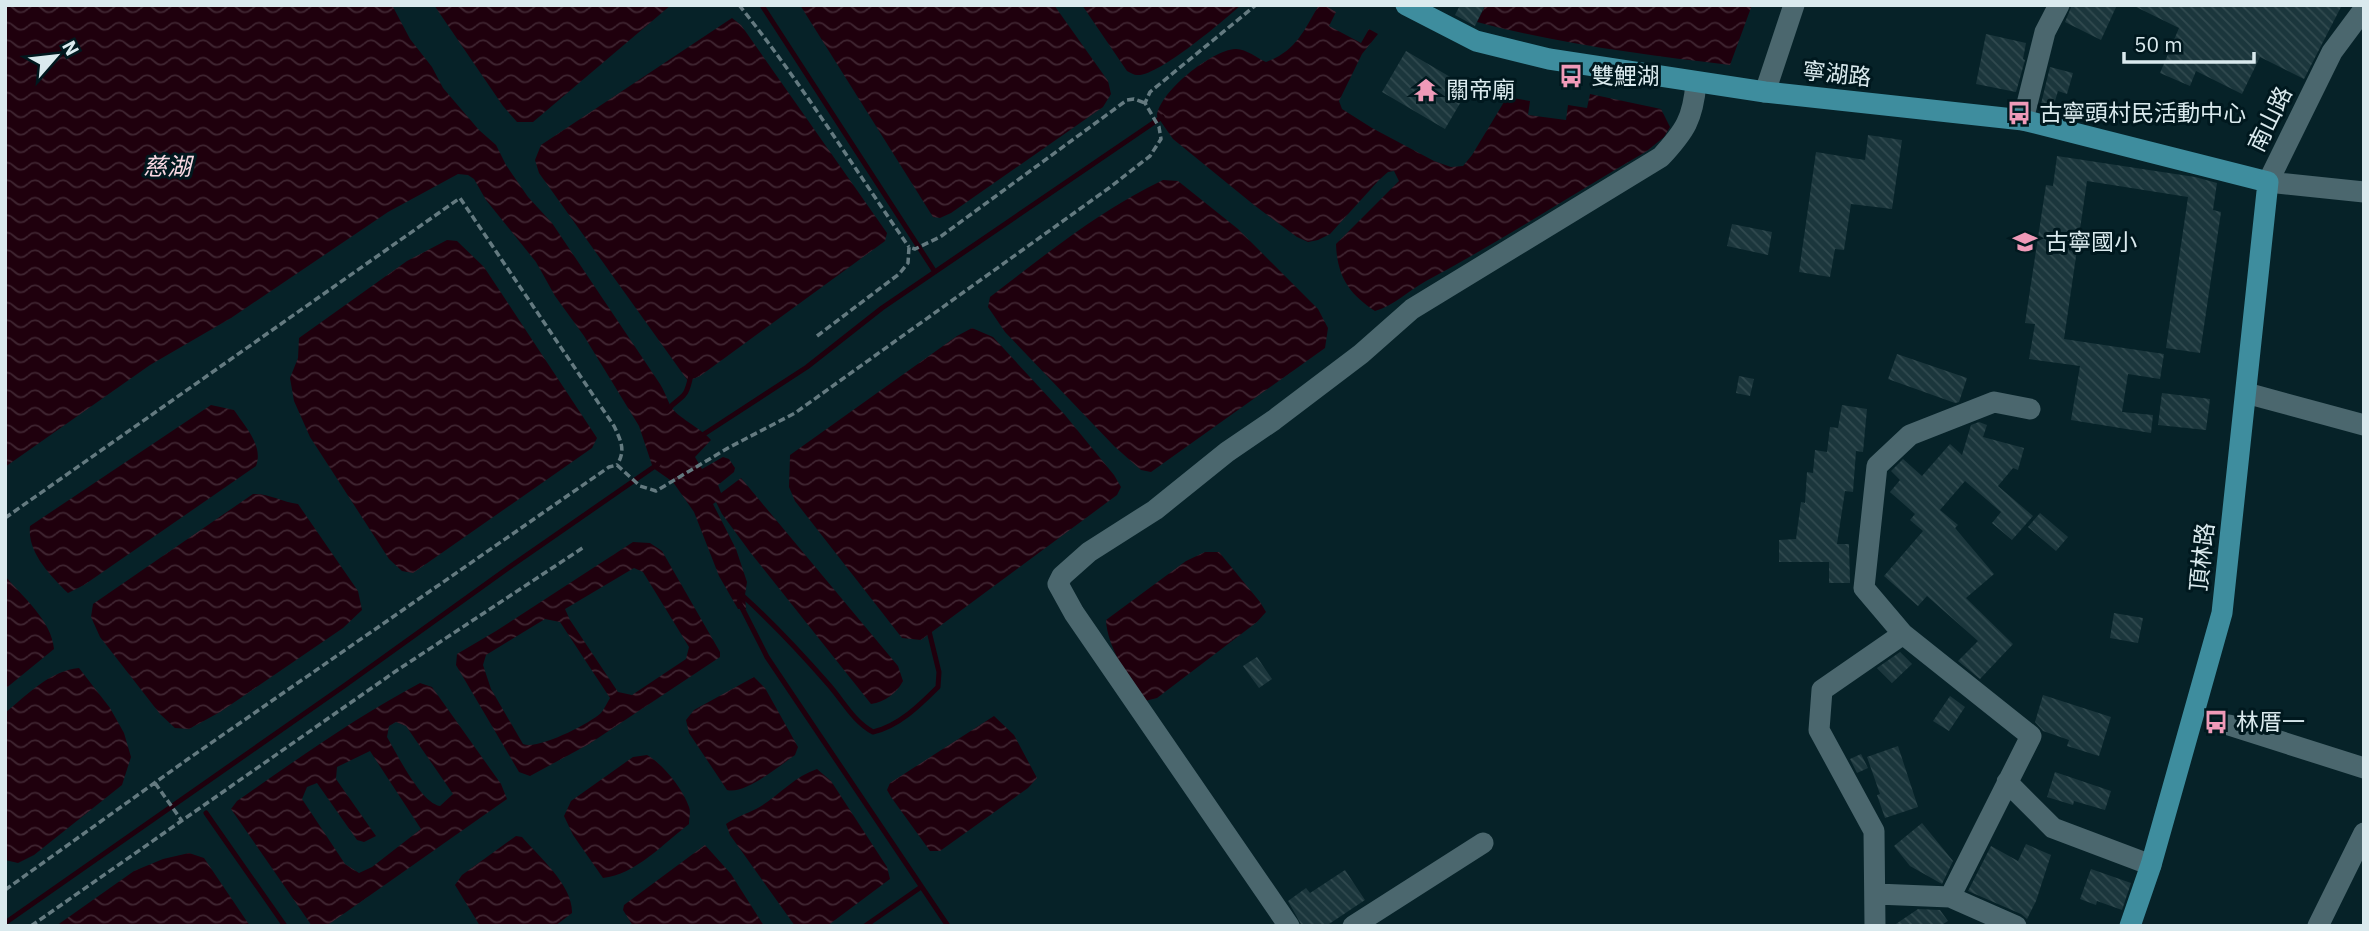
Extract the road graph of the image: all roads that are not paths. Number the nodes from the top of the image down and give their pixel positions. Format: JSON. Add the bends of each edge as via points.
{"nodes":[{"id":1,"x":1406,"y":5,"type":"edge"},
{"id":2,"x":1794,"y":5,"type":"edge"},
{"id":3,"x":2059,"y":5,"type":"edge"},
{"id":4,"x":2364,"y":9,"type":"edge"},
{"id":5,"x":1696,"y":83,"type":"junction"},
{"id":6,"x":1765,"y":92,"type":"junction"},
{"id":7,"x":2023,"y":120,"type":"junction"},
{"id":8,"x":2268,"y":182,"type":"junction"},
{"id":9,"x":2364,"y":192,"type":"edge"},
{"id":10,"x":2246,"y":393,"type":"junction"},
{"id":11,"x":2030,"y":408,"type":"dead end"},
{"id":12,"x":2364,"y":425,"type":"edge"},
{"id":13,"x":1903,"y":634,"type":"junction"},
{"id":14,"x":2228,"y":725,"type":"dead end"},
{"id":15,"x":2364,"y":768,"type":"edge"},
{"id":16,"x":2007,"y":782,"type":"junction"},
{"id":17,"x":2364,"y":833,"type":"edge"},
{"id":18,"x":1483,"y":844,"type":"dead end"},
{"id":19,"x":2151,"y":865,"type":"junction"},
{"id":20,"x":1875,"y":894,"type":"junction"},
{"id":21,"x":1950,"y":897,"type":"junction"},
{"id":22,"x":1289,"y":926,"type":"edge"},
{"id":23,"x":1353,"y":926,"type":"edge"},
{"id":24,"x":1875,"y":926,"type":"edge"},
{"id":25,"x":2016,"y":926,"type":"edge"},
{"id":26,"x":2130,"y":926,"type":"edge"},
{"id":27,"x":2318,"y":926,"type":"edge"}],
"edges":[{"from":1,"to":5,"type":"main road","name":"寧湖路","via":[[1476,41],[1508,50]]},
{"from":2,"to":6,"type":"street"},
{"from":3,"to":7,"type":"street","via":[[2045,32]]},
{"from":4,"to":8,"type":"street","name":"南山路","via":[[2332,52]]},
{"from":5,"to":6,"type":"main road","name":"寧湖路"},
{"from":5,"to":22,"type":"street","via":[[1692,116],[1661,157],[1412,309],[1274,421],[1155,510],[1089,552],[1058,584]]},
{"from":6,"to":7,"type":"main road","name":"寧湖路"},
{"from":7,"to":8,"type":"main road","name":"寧湖路"},
{"from":8,"to":9,"type":"street"},
{"from":8,"to":10,"type":"main road","name":"頂林路"},
{"from":10,"to":12,"type":"street"},
{"from":10,"to":19,"type":"main road","name":"頂林路","via":[[2222,613]]},
{"from":11,"to":13,"type":"street","via":[[1994,402],[1910,435],[1877,466],[1864,588]]},
{"from":13,"to":16,"type":"street","via":[[2031,736]]},
{"from":13,"to":20,"type":"street","via":[[1822,690],[1819,730],[1874,831]]},
{"from":14,"to":15,"type":"street"},
{"from":16,"to":19,"type":"street","via":[[2053,828]]},
{"from":16,"to":21,"type":"street"},
{"from":17,"to":27,"type":"street"},
{"from":18,"to":23,"type":"street"},
{"from":19,"to":26,"type":"main road","name":"頂林路"},
{"from":20,"to":21,"type":"street"},
{"from":20,"to":24,"type":"street"},
{"from":21,"to":25,"type":"street"}]}
